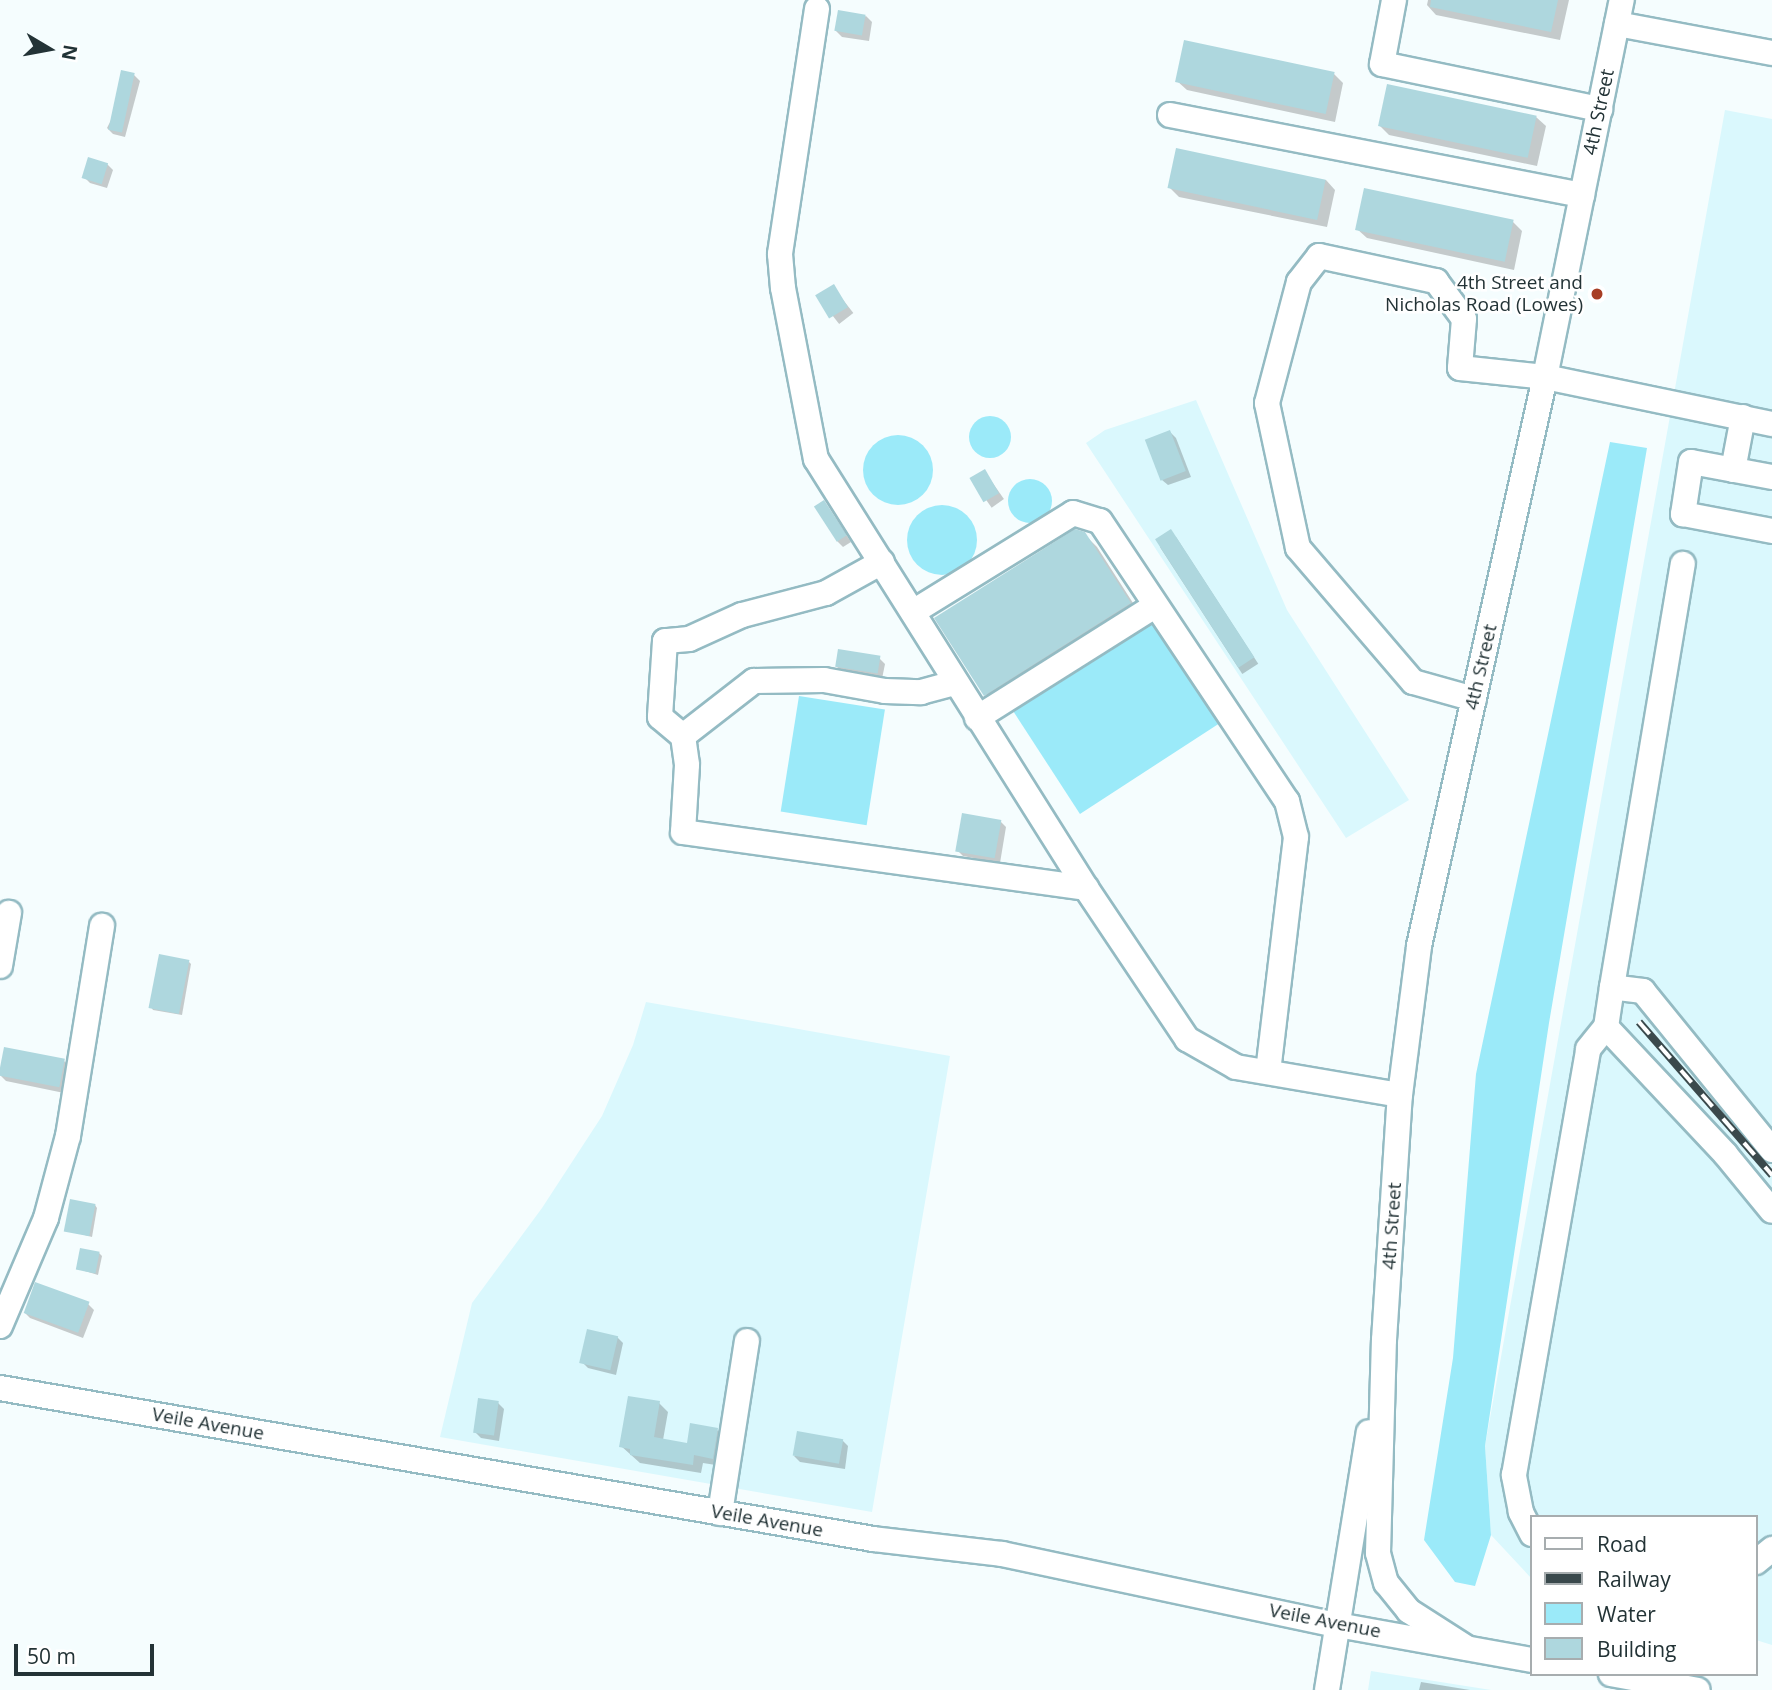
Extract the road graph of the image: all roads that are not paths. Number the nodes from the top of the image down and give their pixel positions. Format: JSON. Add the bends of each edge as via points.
{"nodes":[{"id":1,"x":1394,"y":0,"type":"edge"},
{"id":2,"x":1622,"y":0,"type":"edge"},
{"id":3,"x":817,"y":9,"type":"dead end"},
{"id":4,"x":1617,"y":24,"type":"junction"},
{"id":5,"x":1772,"y":53,"type":"edge"},
{"id":6,"x":1600,"y":109,"type":"junction"},
{"id":7,"x":1170,"y":114,"type":"dead end"},
{"id":8,"x":1581,"y":195,"type":"junction"},
{"id":9,"x":1545,"y":377,"type":"junction"},
{"id":10,"x":1743,"y":417,"type":"junction"},
{"id":11,"x":1772,"y":424,"type":"edge"},
{"id":12,"x":1733,"y":470,"type":"junction"},
{"id":13,"x":1772,"y":477,"type":"edge"},
{"id":14,"x":1772,"y":531,"type":"edge"},
{"id":15,"x":882,"y":562,"type":"junction"},
{"id":16,"x":1683,"y":564,"type":"dead end"},
{"id":17,"x":1155,"y":606,"type":"junction"},
{"id":18,"x":913,"y":612,"type":"junction"},
{"id":19,"x":955,"y":683,"type":"junction"},
{"id":20,"x":1474,"y":699,"type":"junction"},
{"id":21,"x":978,"y":718,"type":"junction"},
{"id":22,"x":683,"y":736,"type":"junction"},
{"id":23,"x":1086,"y":888,"type":"junction"},
{"id":24,"x":9,"y":913,"type":"dead end"},
{"id":25,"x":102,"y":926,"type":"dead end"},
{"id":26,"x":0,"y":966,"type":"edge"},
{"id":27,"x":1612,"y":987,"type":"junction"},
{"id":28,"x":1606,"y":1027,"type":"junction"},
{"id":29,"x":1268,"y":1071,"type":"junction"},
{"id":30,"x":1400,"y":1095,"type":"junction"},
{"id":31,"x":1772,"y":1150,"type":"edge"},
{"id":32,"x":1772,"y":1211,"type":"edge"},
{"id":33,"x":0,"y":1325,"type":"edge"},
{"id":34,"x":1384,"y":1340,"type":"junction"},
{"id":35,"x":747,"y":1341,"type":"dead end"},
{"id":36,"x":0,"y":1388,"type":"edge"},
{"id":37,"x":720,"y":1513,"type":"junction"},
{"id":38,"x":1530,"y":1530,"type":"edge"},
{"id":39,"x":1772,"y":1549,"type":"edge"},
{"id":40,"x":1758,"y":1560,"type":"edge"},
{"id":41,"x":1338,"y":1625,"type":"junction"},
{"id":42,"x":1467,"y":1648,"type":"junction"},
{"id":43,"x":1530,"y":1660,"type":"edge"},
{"id":44,"x":1622,"y":1676,"type":"edge"},
{"id":45,"x":1327,"y":1690,"type":"edge"},
{"id":46,"x":1698,"y":1690,"type":"edge"}],
"edges":[{"from":1,"to":6,"type":"street","via":[[1382,64]]},
{"from":2,"to":4,"type":"street","name":"4th Street"},
{"from":3,"to":15,"type":"street","via":[[780,254],[783,288],[816,459]]},
{"from":4,"to":5,"type":"street"},
{"from":4,"to":6,"type":"street","name":"4th Street"},
{"from":6,"to":8,"type":"street","name":"4th Street"},
{"from":7,"to":8,"type":"street"},
{"from":8,"to":9,"type":"street","name":"4th Street"},
{"from":9,"to":10,"type":"street"},
{"from":9,"to":20,"type":"street","name":"4th Street"},
{"from":9,"to":20,"type":"street","via":[[1460,368],[1464,319],[1436,281],[1319,256],[1299,282],[1267,403],[1298,548],[1413,682]]},
{"from":10,"to":11,"type":"street"},
{"from":10,"to":12,"type":"street"},
{"from":12,"to":13,"type":"street"},
{"from":12,"to":14,"type":"street","via":[[1691,462],[1682,514]]},
{"from":15,"to":18,"type":"street"},
{"from":15,"to":22,"type":"street","via":[[826,593],[742,615],[689,639],[665,641],[660,717]]},
{"from":16,"to":27,"type":"street"},
{"from":17,"to":18,"type":"street","via":[[1100,521],[1073,513]]},
{"from":17,"to":21,"type":"street"},
{"from":17,"to":29,"type":"street","via":[[1287,801],[1296,837]]},
{"from":18,"to":19,"type":"street"},
{"from":19,"to":21,"type":"street"},
{"from":19,"to":22,"type":"street","via":[[921,692],[824,680],[754,681]]},
{"from":20,"to":30,"type":"street","name":"4th Street","via":[[1419,946]]},
{"from":21,"to":23,"type":"street"},
{"from":22,"to":23,"type":"street","via":[[687,765],[683,832]]},
{"from":23,"to":29,"type":"street","via":[[1187,1039],[1236,1067]]},
{"from":24,"to":26,"type":"street"},
{"from":25,"to":33,"type":"street","via":[[65,1148],[46,1218]]},
{"from":27,"to":28,"type":"street"},
{"from":27,"to":31,"type":"street","via":[[1643,991]]},
{"from":28,"to":32,"type":"street"},
{"from":28,"to":38,"type":"street","via":[[1588,1049],[1514,1475],[1521,1512]]},
{"from":29,"to":30,"type":"street"},
{"from":30,"to":34,"type":"street","name":"4th Street"},
{"from":34,"to":41,"type":"street"},
{"from":34,"to":42,"type":"street","via":[[1381,1570],[1409,1611]]},
{"from":35,"to":37,"type":"street"},
{"from":36,"to":37,"type":"street","name":"Veile Avenue"},
{"from":37,"to":41,"type":"street","name":"Veile Avenue","via":[[873,1539],[1002,1554]]},
{"from":39,"to":40,"type":"street"},
{"from":41,"to":42,"type":"street","name":"Veile Avenue"},
{"from":41,"to":45,"type":"street"},
{"from":42,"to":43,"type":"street","name":"Veile Avenue"},
{"from":44,"to":46,"type":"street"}]}
